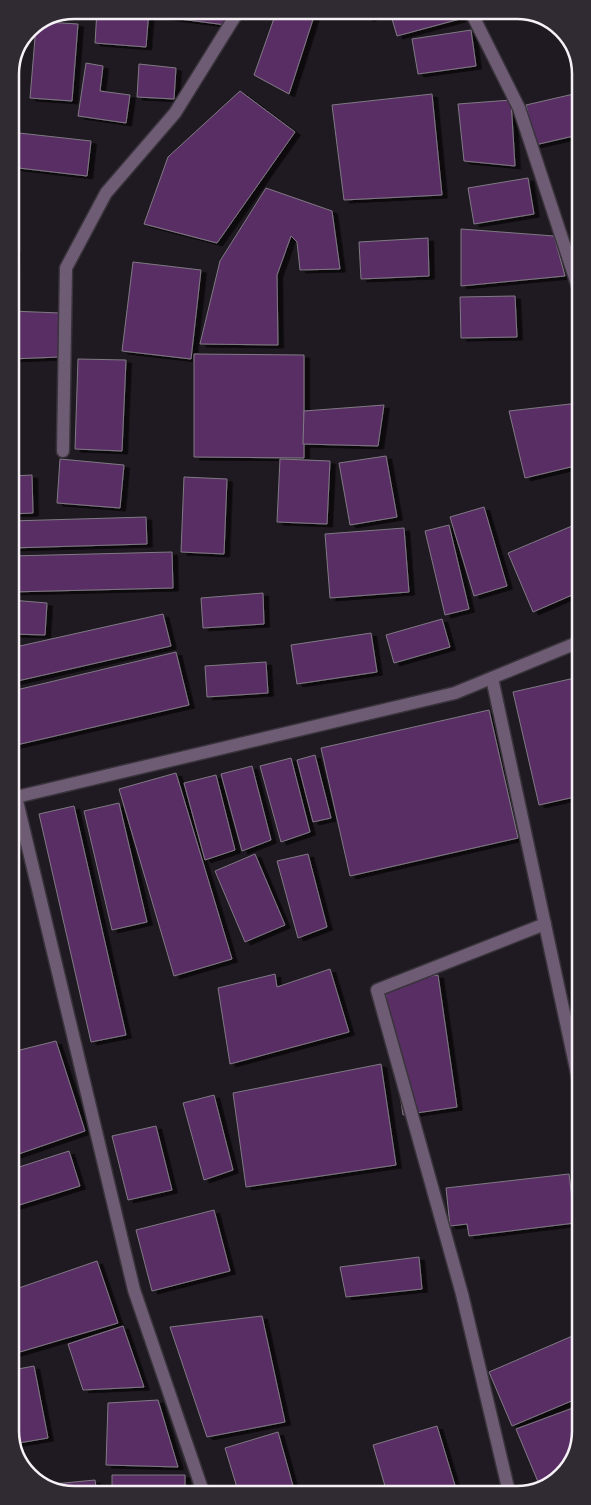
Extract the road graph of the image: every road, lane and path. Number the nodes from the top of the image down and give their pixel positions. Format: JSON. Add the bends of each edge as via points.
{"nodes":[{"id":1,"x":233,"y":19,"type":"edge"},
{"id":2,"x":474,"y":19,"type":"edge"},
{"id":3,"x":572,"y":269,"type":"edge"},
{"id":4,"x":64,"y":451,"type":"dead end"},
{"id":5,"x":572,"y":645,"type":"edge"},
{"id":6,"x":492,"y":678,"type":"junction"},
{"id":7,"x":19,"y":797,"type":"edge"},
{"id":8,"x":19,"y":818,"type":"edge"},
{"id":9,"x":545,"y":924,"type":"junction"},
{"id":10,"x":572,"y":1047,"type":"edge"},
{"id":11,"x":201,"y":1486,"type":"edge"},
{"id":12,"x":508,"y":1486,"type":"edge"}],
"edges":[{"from":1,"to":4,"type":"street","via":[[175,113],[106,193],[66,268]]},
{"from":2,"to":3,"type":"street","via":[[519,108]]},
{"from":5,"to":6,"type":"street"},
{"from":6,"to":7,"type":"street","via":[[455,693]]},
{"from":6,"to":9,"type":"street"},
{"from":8,"to":11,"type":"street","via":[[134,1290]]},
{"from":9,"to":10,"type":"street"},
{"from":9,"to":12,"type":"street","via":[[377,990],[462,1294]]}]}
